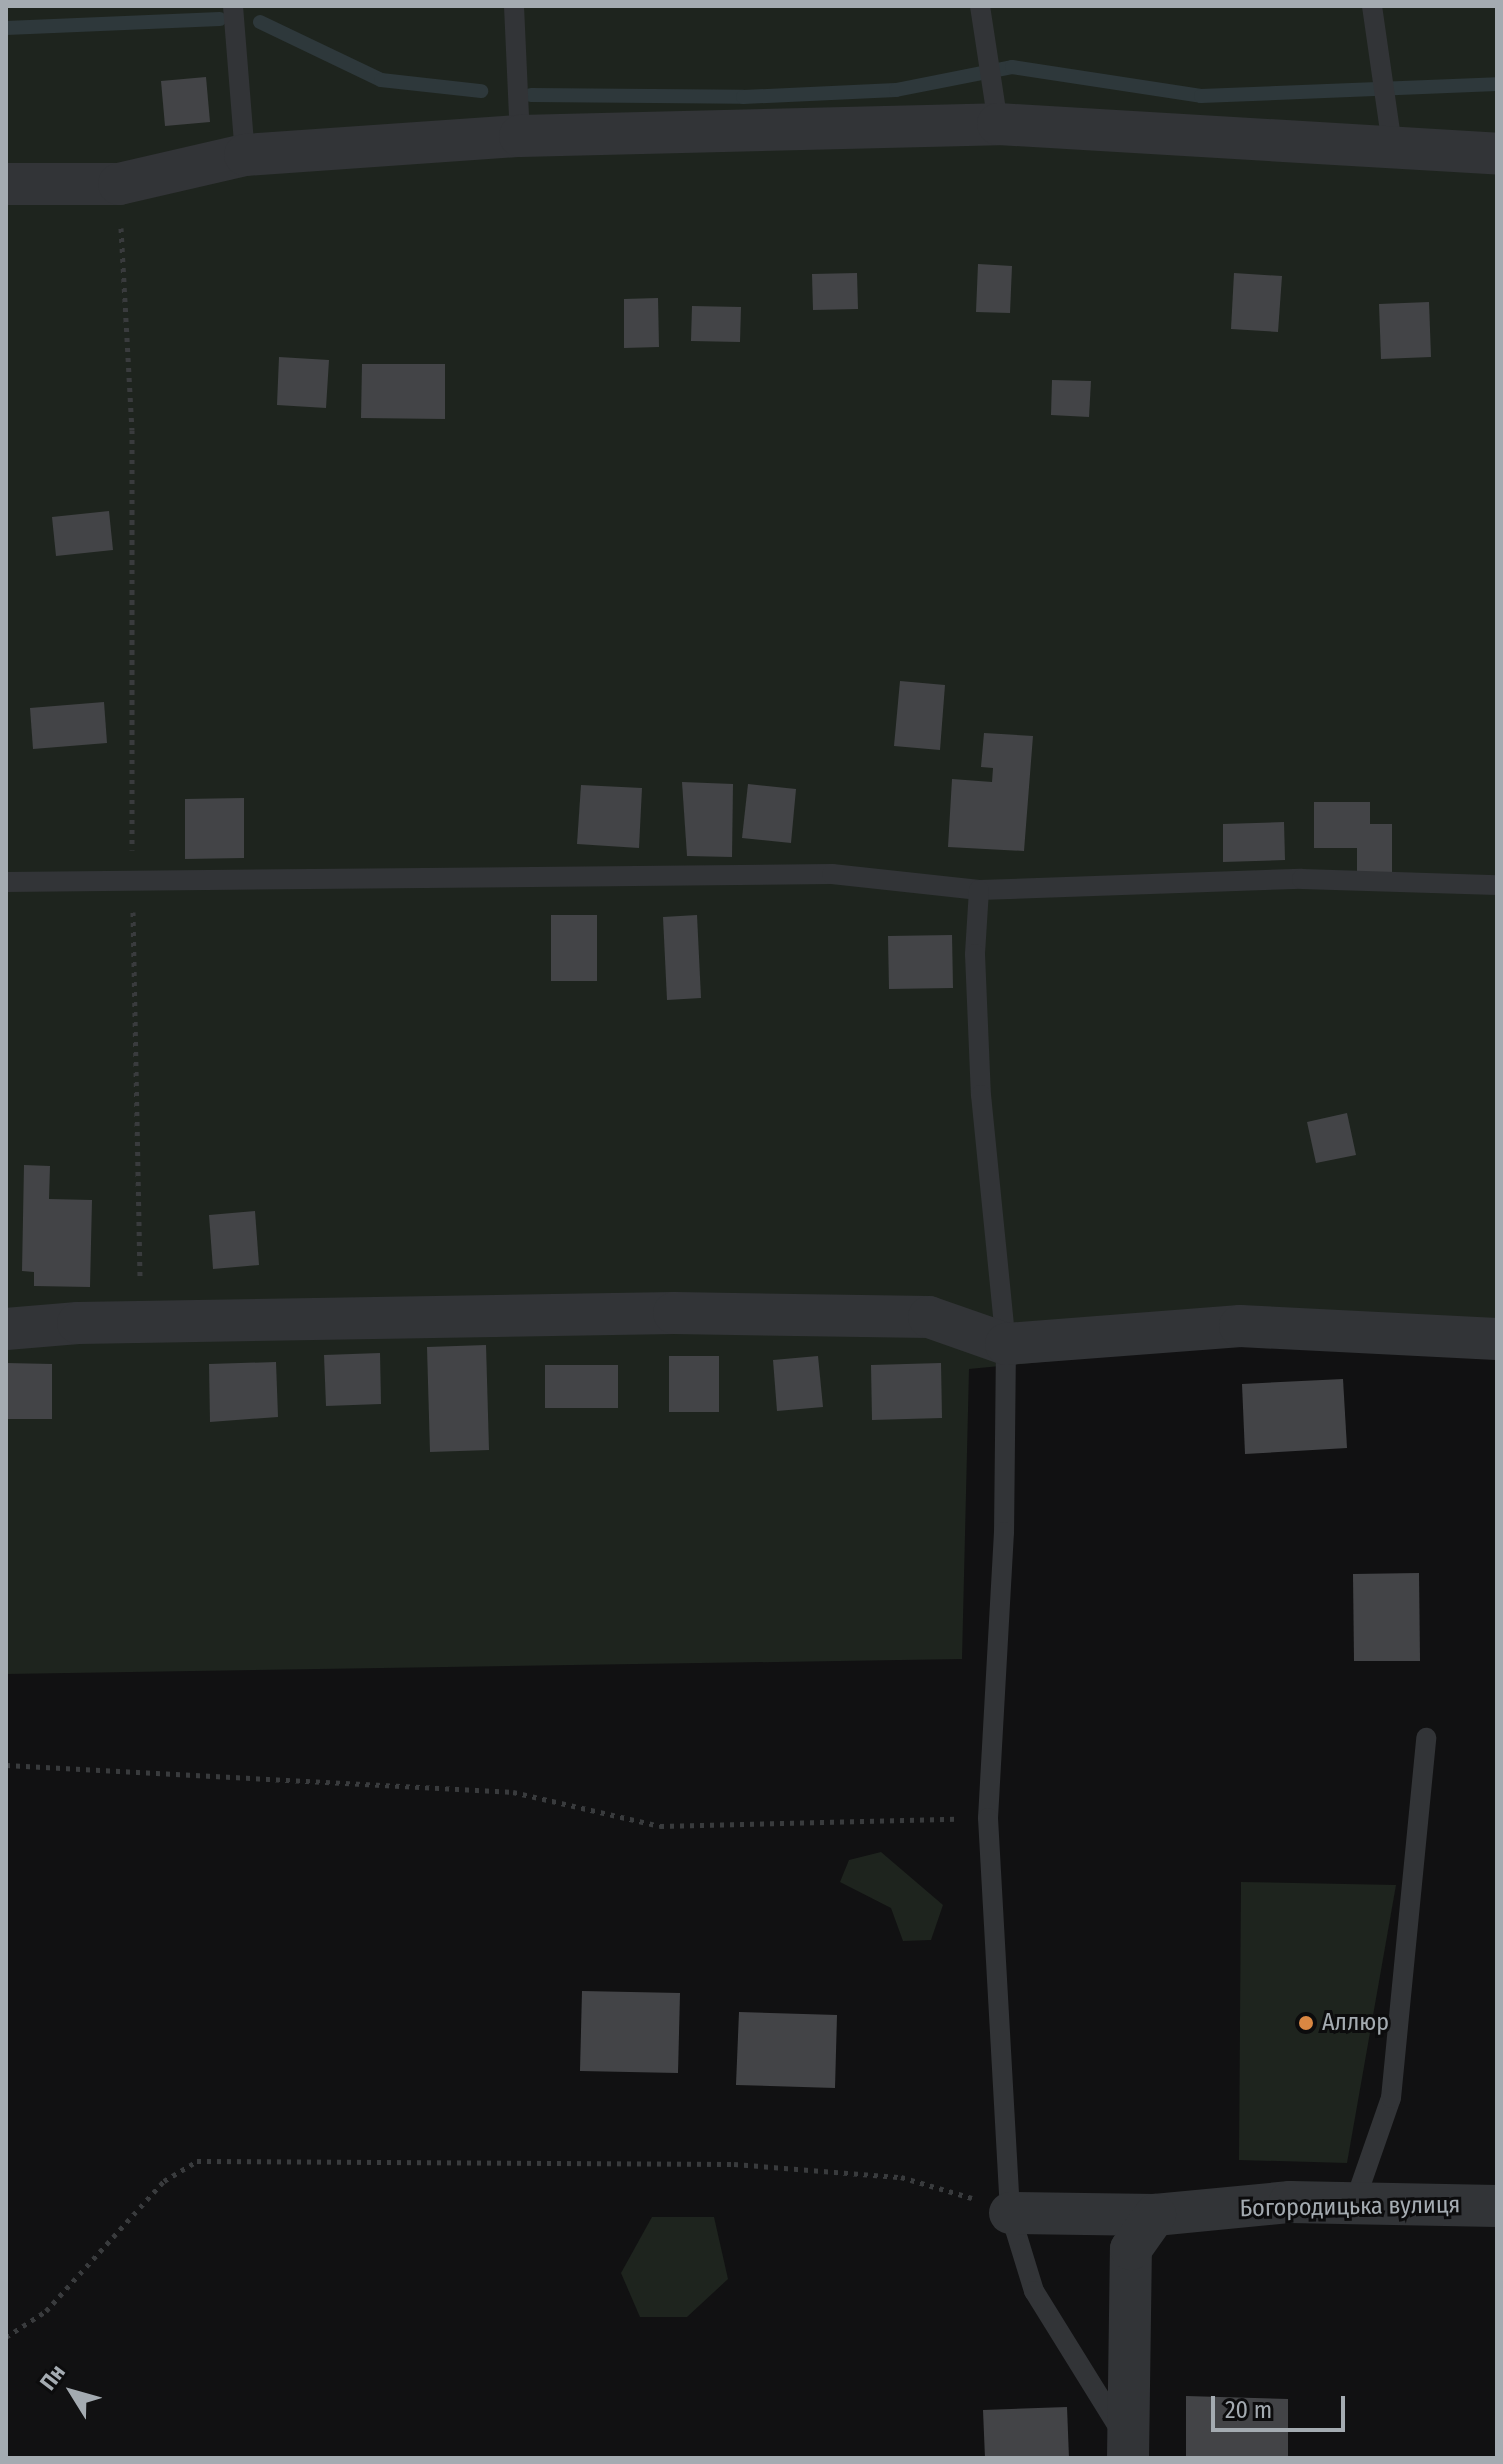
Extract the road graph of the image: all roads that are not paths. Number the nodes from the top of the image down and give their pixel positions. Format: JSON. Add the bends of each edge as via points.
{"nodes":[{"id":1,"x":233,"y":6,"type":"edge"},
{"id":2,"x":514,"y":6,"type":"edge"},
{"id":3,"x":980,"y":6,"type":"edge"},
{"id":4,"x":1372,"y":6,"type":"edge"},
{"id":5,"x":995,"y":107,"type":"junction"},
{"id":6,"x":1389,"y":127,"type":"junction"},
{"id":7,"x":520,"y":136,"type":"junction"},
{"id":8,"x":1497,"y":154,"type":"edge"},
{"id":9,"x":245,"y":155,"type":"junction"},
{"id":10,"x":6,"y":184,"type":"edge"},
{"id":11,"x":6,"y":882,"type":"edge"},
{"id":12,"x":1497,"y":885,"type":"edge"},
{"id":13,"x":979,"y":890,"type":"junction"},
{"id":14,"x":6,"y":1329,"type":"edge"},
{"id":15,"x":1497,"y":1339,"type":"edge"},
{"id":16,"x":1006,"y":1344,"type":"junction"},
{"id":17,"x":1426,"y":1738,"type":"dead end"},
{"id":18,"x":1354,"y":2204,"type":"junction"},
{"id":19,"x":1497,"y":2206,"type":"edge"},
{"id":20,"x":1010,"y":2213,"type":"junction"},
{"id":21,"x":1155,"y":2215,"type":"junction"},
{"id":22,"x":1128,"y":2451,"type":"edge"}],
"edges":[{"from":1,"to":9,"type":"lane"},
{"from":2,"to":7,"type":"lane"},
{"from":3,"to":5,"type":"lane"},
{"from":4,"to":6,"type":"lane"},
{"from":5,"to":6,"type":"street"},
{"from":5,"to":7,"type":"street"},
{"from":6,"to":8,"type":"street"},
{"from":7,"to":9,"type":"street"},
{"from":9,"to":10,"type":"street","via":[[119,184]]},
{"from":11,"to":13,"type":"lane","via":[[832,874]]},
{"from":12,"to":13,"type":"lane","via":[[1302,879]]},
{"from":13,"to":16,"type":"lane","via":[[975,954],[981,1095]]},
{"from":14,"to":16,"type":"street","via":[[674,1313],[929,1317]]},
{"from":15,"to":16,"type":"street","via":[[1240,1326]]},
{"from":16,"to":20,"type":"lane","via":[[1004,1532],[988,1818]]},
{"from":17,"to":18,"type":"lane","via":[[1391,2098]]},
{"from":18,"to":19,"type":"street","name":"Богородицька вулиця"},
{"from":18,"to":21,"type":"street","name":"Богородицька вулиця","via":[[1290,2202]]},
{"from":20,"to":21,"type":"street","name":"Богородицька вулиця"},
{"from":20,"to":22,"type":"lane","via":[[1034,2291]]},
{"from":21,"to":22,"type":"street","via":[[1131,2249]]}]}
